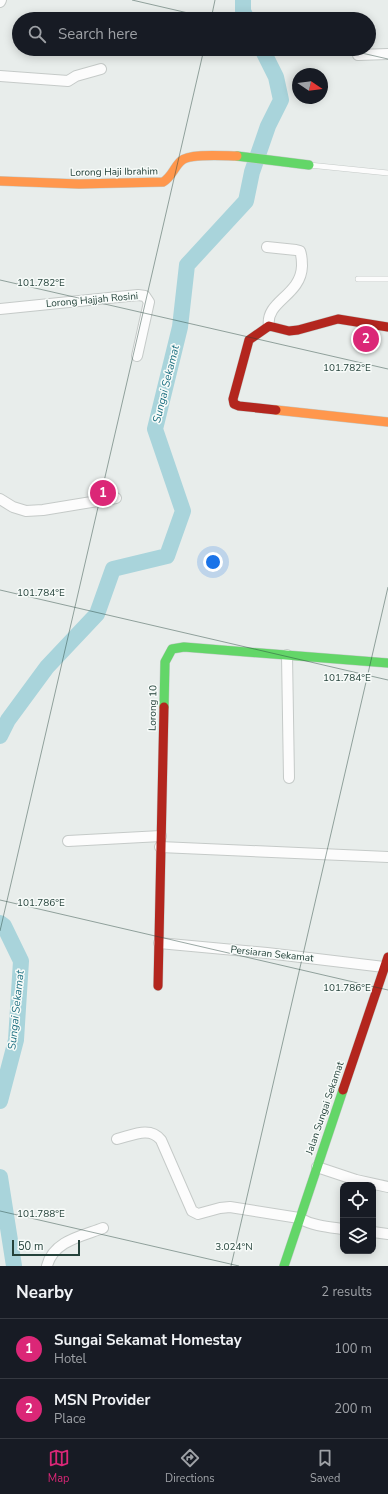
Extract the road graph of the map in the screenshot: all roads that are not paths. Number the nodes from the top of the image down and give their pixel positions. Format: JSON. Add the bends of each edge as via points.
{"nodes":[{"id":1,"x":376,"y":54,"type":"edge"},
{"id":2,"x":388,"y":54,"type":"edge"},
{"id":3,"x":101,"y":70,"type":"dead end"},
{"id":4,"x":0,"y":76,"type":"edge"},
{"id":5,"x":309,"y":165,"type":"joint"},
{"id":6,"x":388,"y":173,"type":"edge"},
{"id":7,"x":0,"y":181,"type":"edge"},
{"id":8,"x":267,"y":247,"type":"dead end"},
{"id":9,"x":358,"y":278,"type":"dead end"},
{"id":10,"x":388,"y":279,"type":"edge"},
{"id":11,"x":0,"y":309,"type":"edge"},
{"id":12,"x":269,"y":326,"type":"junction"},
{"id":13,"x":388,"y":327,"type":"edge"},
{"id":14,"x":137,"y":356,"type":"dead end"},
{"id":15,"x":388,"y":422,"type":"edge"},
{"id":16,"x":116,"y":498,"type":"dead end"},
{"id":17,"x":0,"y":499,"type":"edge"},
{"id":18,"x":287,"y":656,"type":"junction"},
{"id":19,"x":388,"y":663,"type":"edge"},
{"id":20,"x":289,"y":778,"type":"dead end"},
{"id":21,"x":161,"y":836,"type":"junction"},
{"id":22,"x":68,"y":841,"type":"dead end"},
{"id":23,"x":160,"y":847,"type":"junction"},
{"id":24,"x":388,"y":857,"type":"edge"},
{"id":25,"x":159,"y":943,"type":"junction"},
{"id":26,"x":388,"y":957,"type":"edge"},
{"id":27,"x":384,"y":967,"type":"junction"},
{"id":28,"x":158,"y":986,"type":"dead end"},
{"id":29,"x":118,"y":1139,"type":"dead end"},
{"id":30,"x":317,"y":1167,"type":"junction"},
{"id":31,"x":388,"y":1187,"type":"edge"},
{"id":32,"x":299,"y":1218,"type":"junction"},
{"id":33,"x":103,"y":1228,"type":"dead end"},
{"id":34,"x":340,"y":1229,"type":"edge"},
{"id":35,"x":376,"y":1232,"type":"edge"},
{"id":36,"x":388,"y":1234,"type":"edge"},
{"id":37,"x":47,"y":1266,"type":"edge"},
{"id":38,"x":284,"y":1266,"type":"edge"}],
"edges":[{"from":1,"to":2,"type":"street"},
{"from":3,"to":4,"type":"street","via":[[76,76],[68,82]]},
{"from":5,"to":6,"type":"lane"},
{"from":5,"to":7,"type":"street","name":"Lorong Haji Ibrahim","via":[[240,156],[184,158],[170,178],[163,182],[79,184]]},
{"from":8,"to":12,"type":"street","via":[[296,250],[302,255],[302,274],[299,281],[270,313]]},
{"from":9,"to":10,"type":"lane"},
{"from":11,"to":14,"type":"street","name":"Lorong Hajjah Rosini","via":[[145,296],[149,302]]},
{"from":12,"to":13,"type":"street","via":[[289,331],[338,319]]},
{"from":12,"to":15,"type":"street","via":[[249,340],[233,399],[234,404]]},
{"from":16,"to":17,"type":"street","via":[[26,511]]},
{"from":18,"to":19,"type":"street","name":"Lorong 10"},
{"from":18,"to":20,"type":"street"},
{"from":18,"to":21,"type":"street","name":"Lorong 10","via":[[184,647],[172,649],[165,662]]},
{"from":21,"to":22,"type":"street"},
{"from":21,"to":23,"type":"street","name":"Lorong 10"},
{"from":23,"to":24,"type":"street"},
{"from":23,"to":25,"type":"street","name":"Lorong 10"},
{"from":25,"to":27,"type":"street","name":"Persiaran Sekamat"},
{"from":25,"to":28,"type":"street","name":"Lorong 10"},
{"from":26,"to":27,"type":"street","name":"Jalan Sungai Sekamat"},
{"from":27,"to":30,"type":"street","name":"Jalan Sungai Sekamat"},
{"from":29,"to":32,"type":"street","via":[[148,1132],[156,1133],[192,1211],[198,1214],[230,1208]]},
{"from":30,"to":31,"type":"street"},
{"from":30,"to":32,"type":"street","name":"Jalan Sungai Sekamat"},
{"from":32,"to":34,"type":"street"},
{"from":32,"to":38,"type":"street","name":"Jalan Sungai Sekamat"},
{"from":33,"to":37,"type":"street","via":[[62,1244],[54,1252]]},
{"from":35,"to":36,"type":"street"}]}
